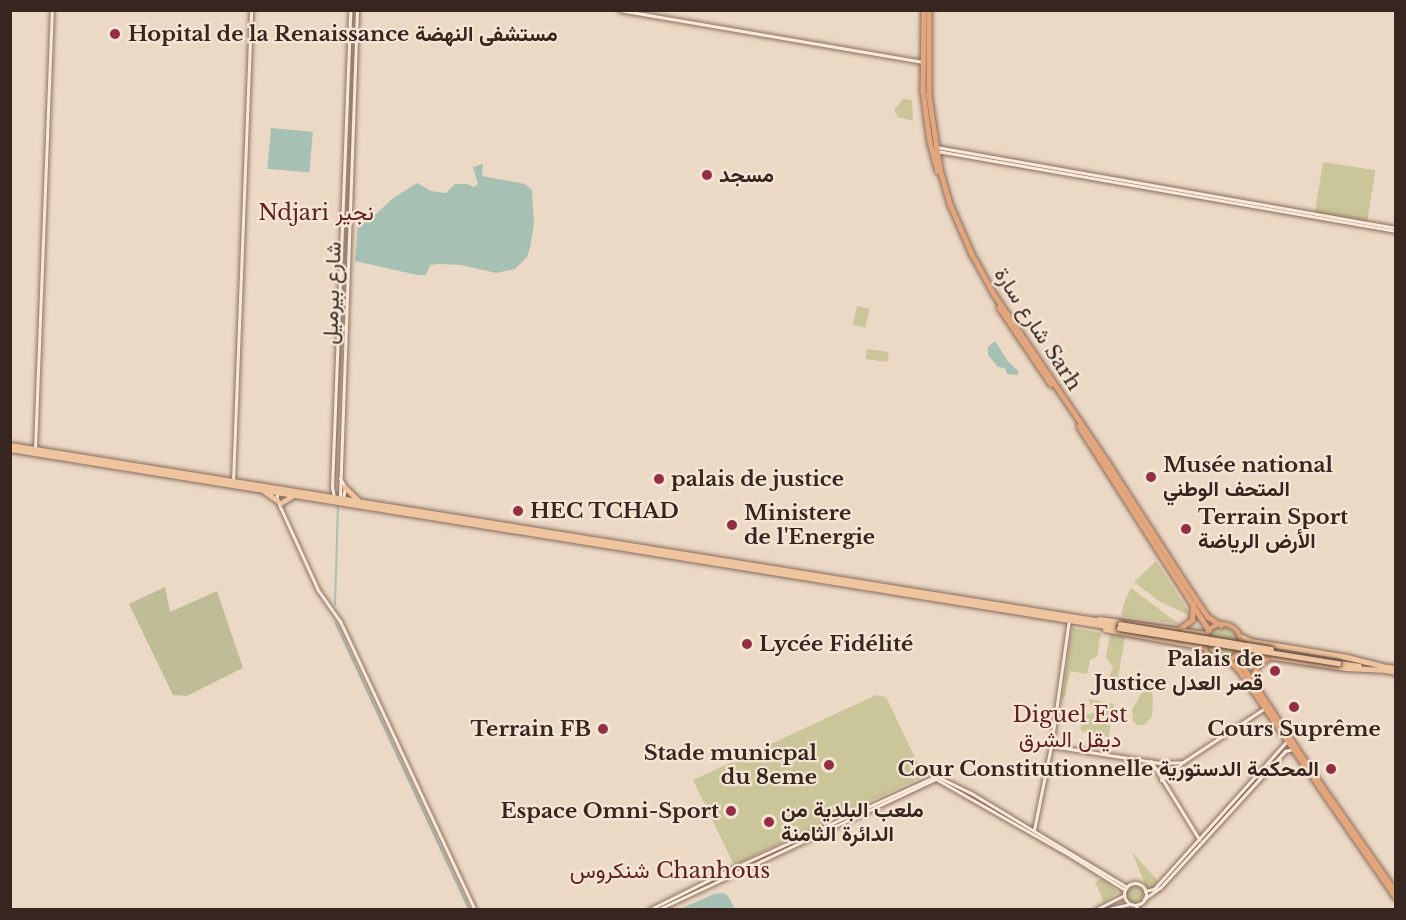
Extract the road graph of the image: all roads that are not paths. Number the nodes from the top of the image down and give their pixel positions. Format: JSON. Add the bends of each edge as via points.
{"nodes":[{"id":1,"x":52,"y":10,"type":"edge"},
{"id":2,"x":251,"y":10,"type":"edge"},
{"id":3,"x":350,"y":10,"type":"edge"},
{"id":4,"x":357,"y":10,"type":"edge"},
{"id":5,"x":619,"y":10,"type":"edge"},
{"id":6,"x":924,"y":10,"type":"edge"},
{"id":7,"x":929,"y":10,"type":"edge"},
{"id":8,"x":922,"y":62,"type":"junction"},
{"id":9,"x":937,"y":149,"type":"junction"},
{"id":10,"x":1395,"y":230,"type":"edge"},
{"id":11,"x":10,"y":447,"type":"edge"},
{"id":12,"x":35,"y":451,"type":"junction"},
{"id":13,"x":340,"y":478,"type":"junction"},
{"id":14,"x":233,"y":483,"type":"junction"},
{"id":15,"x":345,"y":487,"type":"junction"},
{"id":16,"x":262,"y":490,"type":"junction"},
{"id":17,"x":280,"y":490,"type":"junction"},
{"id":18,"x":340,"y":491,"type":"junction"},
{"id":19,"x":294,"y":495,"type":"junction"},
{"id":20,"x":333,"y":495,"type":"junction"},
{"id":21,"x":341,"y":499,"type":"junction"},
{"id":22,"x":360,"y":501,"type":"junction"},
{"id":23,"x":280,"y":503,"type":"junction"},
{"id":24,"x":1193,"y":601,"type":"junction"},
{"id":25,"x":1045,"y":614,"type":"junction"},
{"id":26,"x":1070,"y":620,"type":"junction"},
{"id":27,"x":1094,"y":622,"type":"junction"},
{"id":28,"x":1221,"y":625,"type":"junction"},
{"id":29,"x":1179,"y":630,"type":"junction"},
{"id":30,"x":1208,"y":632,"type":"junction"},
{"id":31,"x":1240,"y":636,"type":"junction"},
{"id":32,"x":1204,"y":647,"type":"junction"},
{"id":33,"x":1238,"y":654,"type":"junction"},
{"id":34,"x":1269,"y":657,"type":"junction"},
{"id":35,"x":1230,"y":661,"type":"junction"},
{"id":36,"x":1381,"y":668,"type":"junction"},
{"id":37,"x":1395,"y":670,"type":"edge"},
{"id":38,"x":1251,"y":680,"type":"junction"},
{"id":39,"x":1265,"y":708,"type":"junction"},
{"id":40,"x":1287,"y":739,"type":"junction"},
{"id":41,"x":1051,"y":746,"type":"junction"},
{"id":42,"x":1293,"y":748,"type":"junction"},
{"id":43,"x":1151,"y":761,"type":"junction"},
{"id":44,"x":1183,"y":762,"type":"junction"},
{"id":45,"x":1161,"y":780,"type":"junction"},
{"id":46,"x":1033,"y":833,"type":"junction"},
{"id":47,"x":1199,"y":839,"type":"junction"},
{"id":48,"x":1125,"y":891,"type":"junction"},
{"id":49,"x":1145,"y":891,"type":"junction"},
{"id":50,"x":1395,"y":892,"type":"edge"},
{"id":51,"x":1395,"y":898,"type":"edge"},
{"id":52,"x":1142,"y":901,"type":"junction"},
{"id":53,"x":1133,"y":905,"type":"junction"},
{"id":54,"x":475,"y":909,"type":"edge"},
{"id":55,"x":649,"y":909,"type":"edge"},
{"id":56,"x":657,"y":909,"type":"edge"},
{"id":57,"x":1095,"y":909,"type":"edge"},
{"id":58,"x":1104,"y":909,"type":"edge"},
{"id":59,"x":1139,"y":909,"type":"edge"},
{"id":60,"x":1145,"y":909,"type":"edge"}],
"edges":[{"from":1,"to":12,"type":"street"},
{"from":2,"to":14,"type":"street"},
{"from":3,"to":20,"type":"street","name":"شارع بيرميل"},
{"from":4,"to":13,"type":"street","name":"شارع بيرميل"},
{"from":5,"to":8,"type":"street"},
{"from":6,"to":8,"type":"highway","name":"شارع سارة Sarh"},
{"from":7,"to":9,"type":"highway","name":"شارع سارة Sarh","via":[[927,74]]},
{"from":8,"to":24,"type":"highway","name":"شارع سارة Sarh","via":[[932,151],[972,260]]},
{"from":9,"to":10,"type":"street"},
{"from":9,"to":28,"type":"highway","name":"شارع سارة Sarh","via":[[950,204],[986,280],[1208,616]]},
{"from":11,"to":12,"type":"main road"},
{"from":12,"to":14,"type":"main road"},
{"from":13,"to":15,"type":"street"},
{"from":13,"to":18,"type":"street","name":"شارع بيرميل"},
{"from":14,"to":16,"type":"main road"},
{"from":14,"to":17,"type":"main road"},
{"from":15,"to":21,"type":"street"},
{"from":15,"to":22,"type":"main road"},
{"from":16,"to":17,"type":"main road"},
{"from":16,"to":23,"type":"main road"},
{"from":17,"to":19,"type":"main road"},
{"from":17,"to":20,"type":"main road"},
{"from":17,"to":23,"type":"street"},
{"from":18,"to":20,"type":"street"},
{"from":18,"to":21,"type":"street","name":"شارع بيرميل"},
{"from":19,"to":21,"type":"main road"},
{"from":19,"to":23,"type":"main road"},
{"from":20,"to":21,"type":"main road"},
{"from":21,"to":22,"type":"main road"},
{"from":21,"to":25,"type":"main road"},
{"from":22,"to":25,"type":"main road"},
{"from":23,"to":54,"type":"street","via":[[318,590],[340,621]]},
{"from":24,"to":29,"type":"highway","via":[[1192,620]]},
{"from":24,"to":30,"type":"highway","name":"شارع سارة Sarh"},
{"from":25,"to":26,"type":"main road"},
{"from":25,"to":27,"type":"main road"},
{"from":26,"to":27,"type":"main road"},
{"from":26,"to":41,"type":"street"},
{"from":27,"to":29,"type":"main road","via":[[1113,619]]},
{"from":27,"to":32,"type":"main road","via":[[1107,629]]},
{"from":27,"to":36,"type":"main road","bridge":true},
{"from":28,"to":30,"type":"highway"},
{"from":28,"to":31,"type":"highway","via":[[1233,628]]},
{"from":29,"to":30,"type":"main road"},
{"from":30,"to":32,"type":"highway"},
{"from":31,"to":33,"type":"highway"},
{"from":31,"to":36,"type":"main road","via":[[1347,657]]},
{"from":32,"to":35,"type":"highway","via":[[1212,658]]},
{"from":33,"to":34,"type":"main road"},
{"from":33,"to":35,"type":"highway"},
{"from":33,"to":38,"type":"highway"},
{"from":34,"to":36,"type":"main road","via":[[1346,668]]},
{"from":34,"to":38,"type":"highway","via":[[1258,664]]},
{"from":35,"to":39,"type":"highway"},
{"from":36,"to":37,"type":"main road"},
{"from":38,"to":50,"type":"highway"},
{"from":39,"to":40,"type":"highway"},
{"from":39,"to":44,"type":"street"},
{"from":40,"to":42,"type":"highway"},
{"from":40,"to":47,"type":"street","via":[[1286,745]]},
{"from":41,"to":43,"type":"street"},
{"from":41,"to":46,"type":"street"},
{"from":42,"to":51,"type":"highway"},
{"from":42,"to":52,"type":"street","via":[[1286,751],[1160,888]]},
{"from":43,"to":44,"type":"street"},
{"from":43,"to":45,"type":"street"},
{"from":44,"to":45,"type":"street"},
{"from":45,"to":47,"type":"street"},
{"from":46,"to":48,"type":"street"},
{"from":46,"to":55,"type":"street","via":[[972,793],[936,776]]},
{"from":46,"to":56,"type":"street","via":[[936,779]]},
{"from":47,"to":49,"type":"street","via":[[1154,889]]},
{"from":48,"to":49,"type":"street","via":[[1138,884]]},
{"from":48,"to":53,"type":"street"},
{"from":48,"to":57,"type":"street"},
{"from":49,"to":52,"type":"street"},
{"from":52,"to":53,"type":"street"},
{"from":52,"to":60,"type":"street"},
{"from":53,"to":58,"type":"street"},
{"from":53,"to":59,"type":"street"}]}
